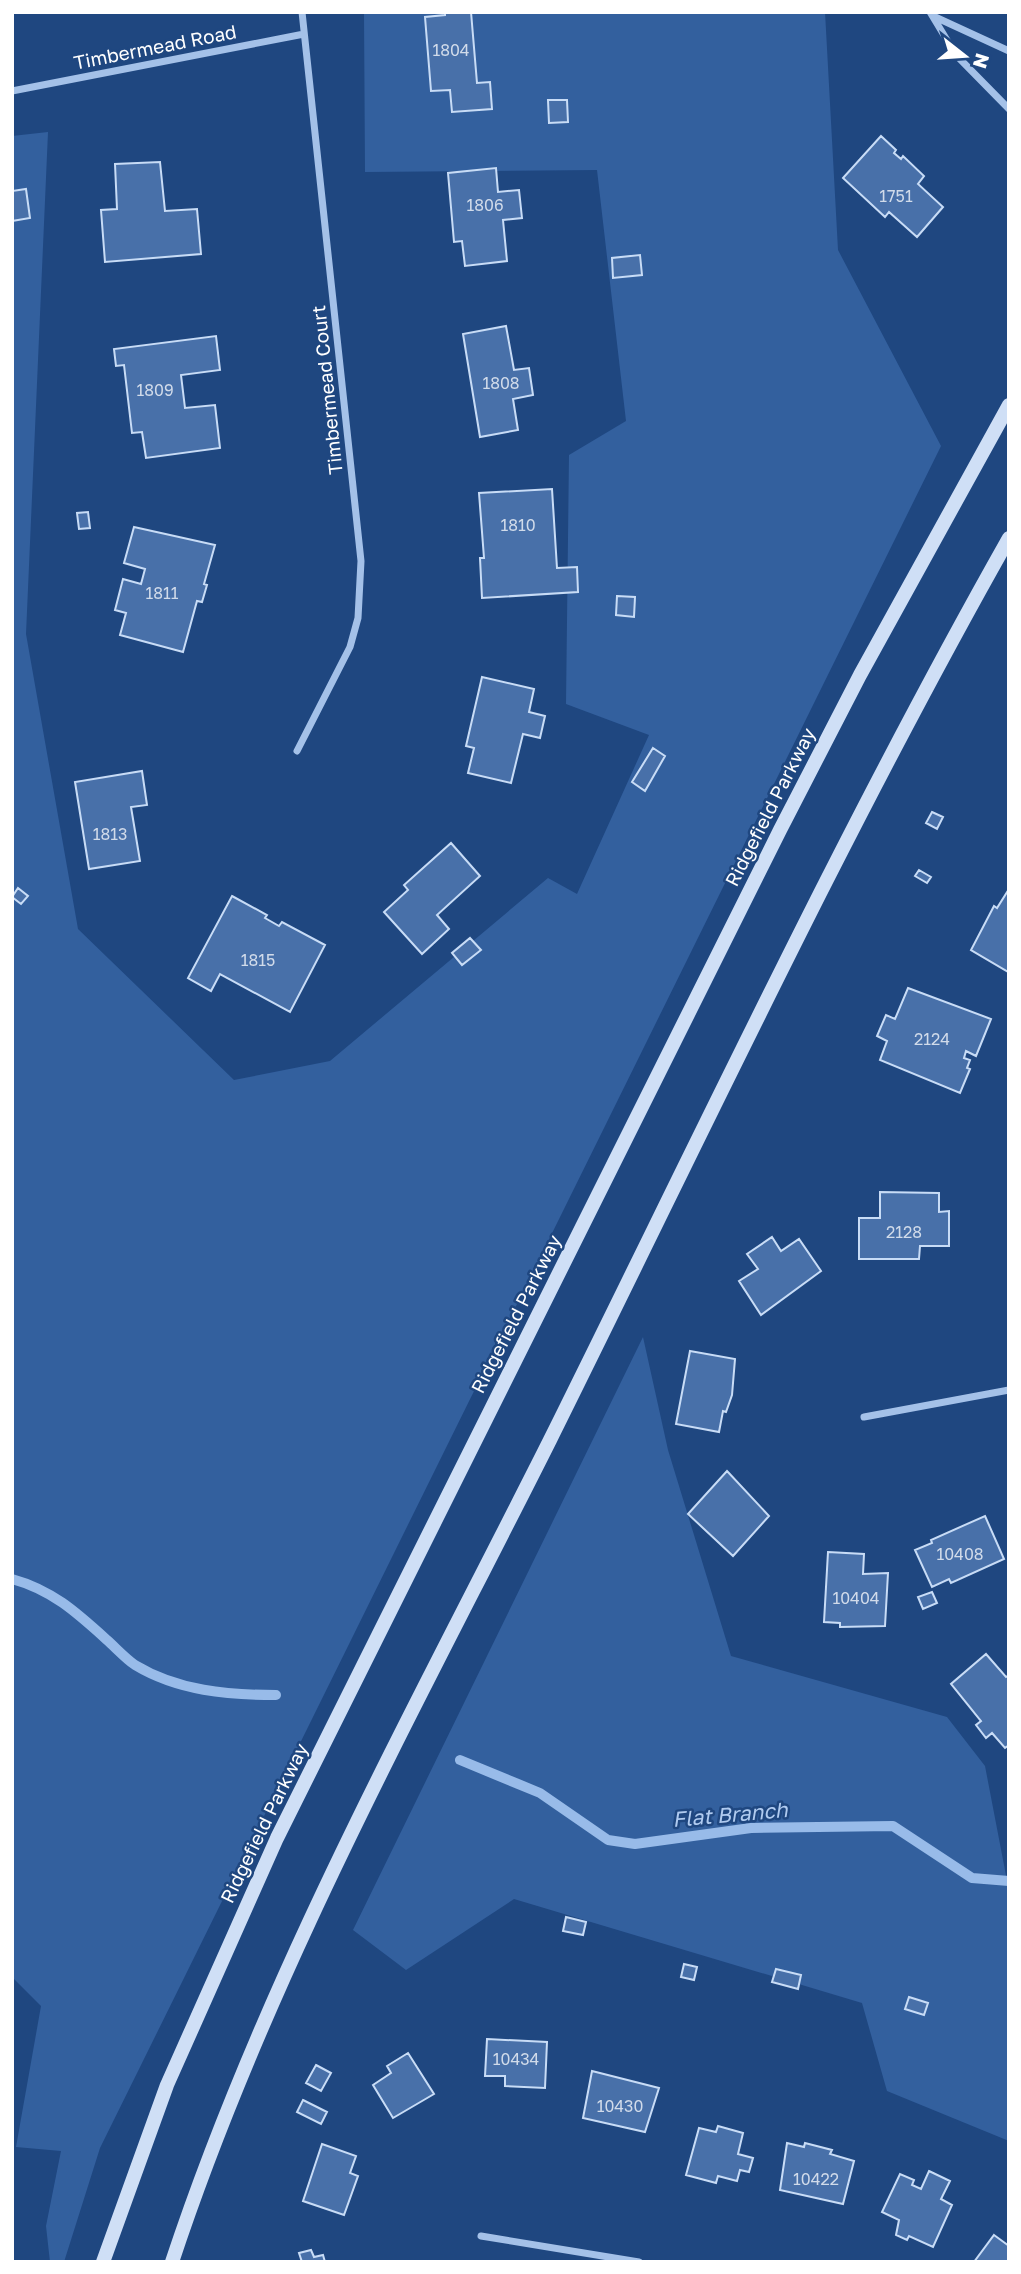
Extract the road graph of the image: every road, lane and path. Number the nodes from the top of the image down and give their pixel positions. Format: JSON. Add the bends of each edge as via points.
{"nodes":[{"id":1,"x":302,"y":12,"type":"edge"},
{"id":2,"x":931,"y":14,"type":"edge"},
{"id":3,"x":304,"y":34,"type":"junction"},
{"id":4,"x":1009,"y":51,"type":"edge"},
{"id":5,"x":12,"y":91,"type":"edge"},
{"id":6,"x":1009,"y":109,"type":"edge"},
{"id":7,"x":1009,"y":405,"type":"edge"},
{"id":8,"x":1009,"y":538,"type":"edge"},
{"id":9,"x":297,"y":751,"type":"dead end"},
{"id":10,"x":1009,"y":1390,"type":"edge"},
{"id":11,"x":864,"y":1417,"type":"dead end"},
{"id":12,"x":481,"y":2236,"type":"dead end"},
{"id":13,"x":103,"y":2262,"type":"edge"},
{"id":14,"x":172,"y":2262,"type":"edge"},
{"id":15,"x":639,"y":2262,"type":"edge"}],
"edges":[{"from":1,"to":3,"type":"street","name":"Timbermead Court"},
{"from":2,"to":4,"type":"street"},
{"from":2,"to":6,"type":"street","via":[[956,55]]},
{"from":3,"to":5,"type":"street","name":"Timbermead Road"},
{"from":3,"to":9,"type":"street","name":"Timbermead Court","via":[[361,561],[358,618],[350,647]]},
{"from":7,"to":13,"type":"main road","name":"Ridgefield Parkway","via":[[866,663],[780,830],[277,1838],[167,2084]]},
{"from":8,"to":14,"type":"main road","via":[[854,830],[321,1898],[235,2089]]},
{"from":10,"to":11,"type":"street"},
{"from":12,"to":15,"type":"street"}]}
